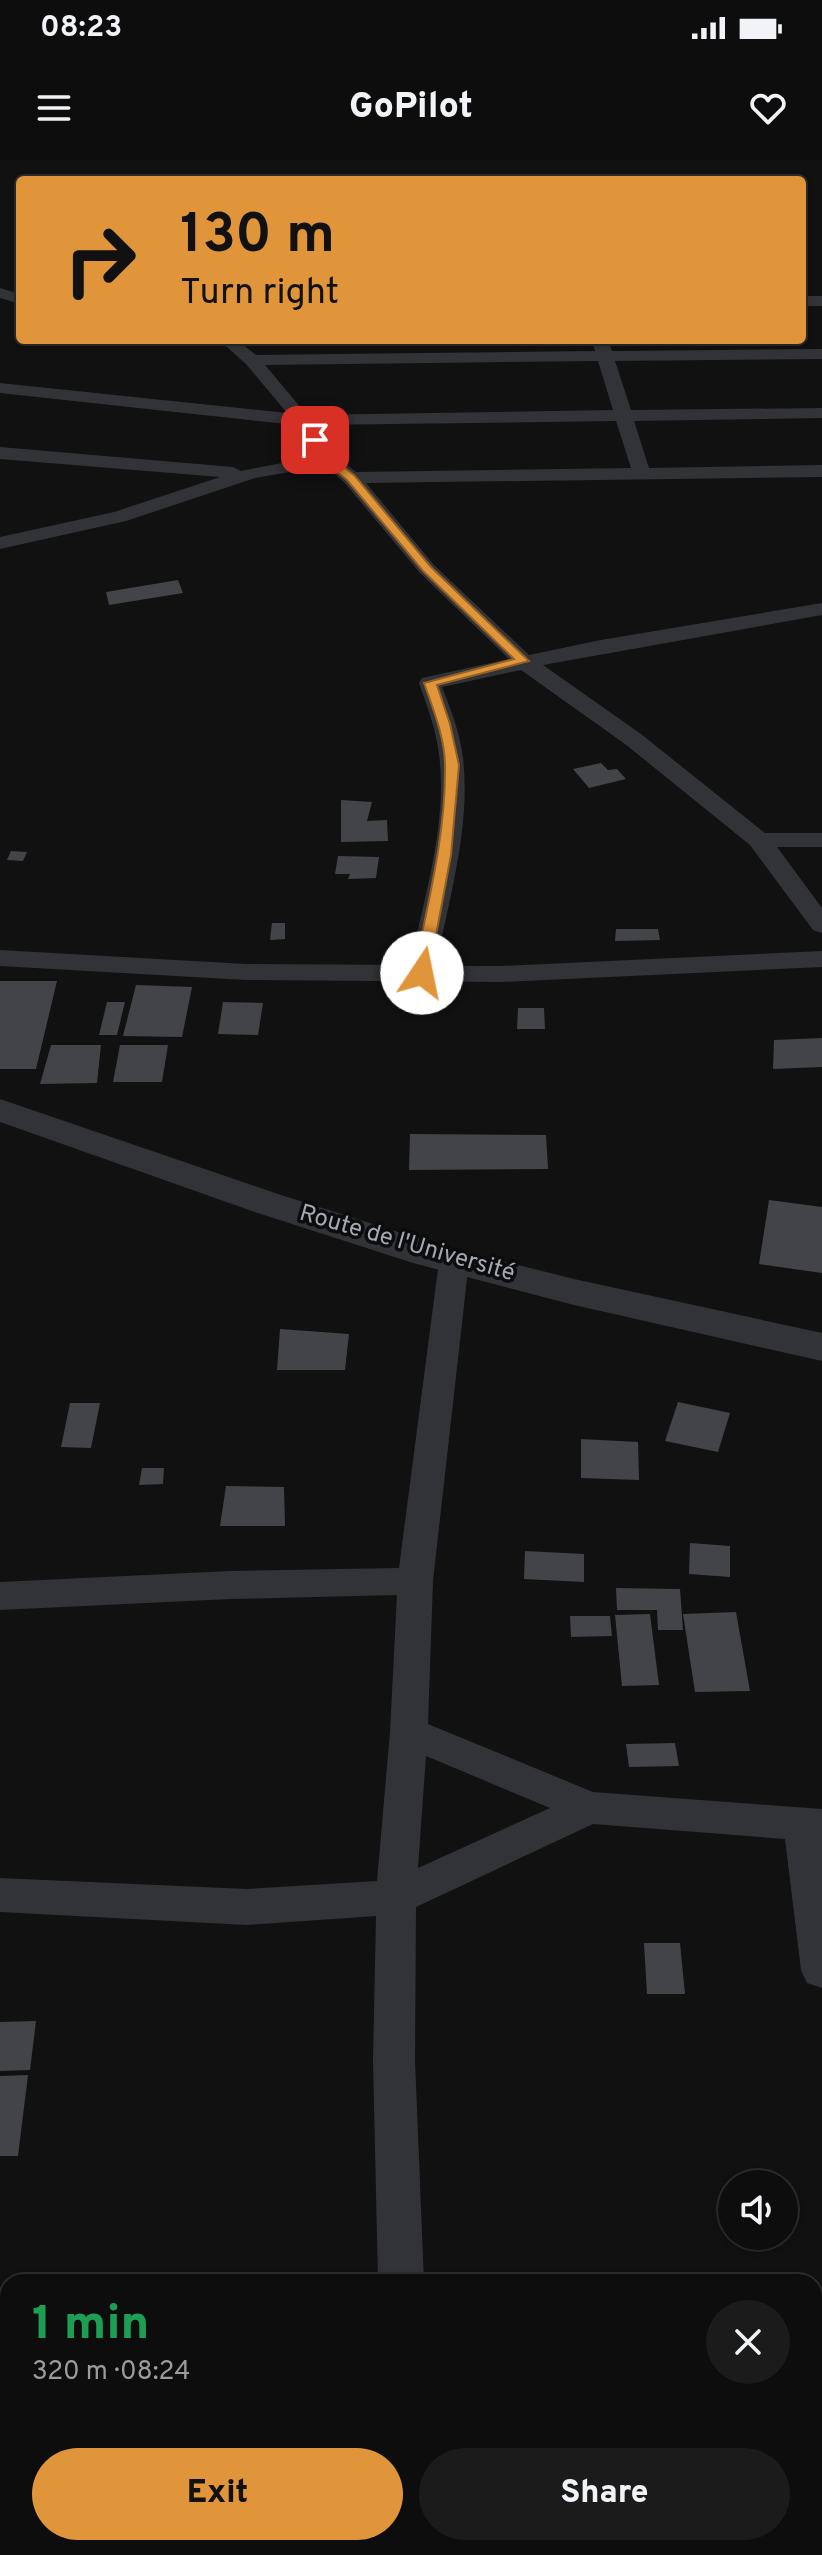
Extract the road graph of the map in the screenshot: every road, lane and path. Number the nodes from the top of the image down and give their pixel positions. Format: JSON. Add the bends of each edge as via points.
{"nodes":[{"id":1,"x":232,"y":344,"type":"edge"},
{"id":2,"x":603,"y":349,"type":"edge"},
{"id":3,"x":822,"y":354,"type":"edge"},
{"id":4,"x":252,"y":360,"type":"junction"},
{"id":5,"x":0,"y":388,"type":"edge"},
{"id":6,"x":822,"y":413,"type":"edge"},
{"id":7,"x":626,"y":416,"type":"junction"},
{"id":8,"x":301,"y":420,"type":"junction"},
{"id":9,"x":0,"y":453,"type":"edge"},
{"id":10,"x":329,"y":460,"type":"junction"},
{"id":11,"x":822,"y":471,"type":"edge"},
{"id":12,"x":252,"y":473,"type":"junction"},
{"id":13,"x":642,"y":474,"type":"junction"},
{"id":14,"x":351,"y":478,"type":"junction"},
{"id":15,"x":0,"y":543,"type":"edge"},
{"id":16,"x":822,"y":609,"type":"edge"},
{"id":17,"x":523,"y":661,"type":"junction"},
{"id":18,"x":759,"y":840,"type":"junction"},
{"id":19,"x":822,"y":840,"type":"edge"},
{"id":20,"x":822,"y":925,"type":"edge"},
{"id":21,"x":0,"y":958,"type":"edge"},
{"id":22,"x":822,"y":959,"type":"edge"},
{"id":23,"x":422,"y":973,"type":"junction"},
{"id":24,"x":0,"y":1110,"type":"edge"},
{"id":25,"x":454,"y":1261,"type":"junction"},
{"id":26,"x":822,"y":1347,"type":"edge"},
{"id":27,"x":415,"y":1581,"type":"junction"},
{"id":28,"x":0,"y":1596,"type":"edge"},
{"id":29,"x":409,"y":1732,"type":"junction"},
{"id":30,"x":590,"y":1808,"type":"junction"},
{"id":31,"x":813,"y":1824,"type":"edge"},
{"id":32,"x":0,"y":1895,"type":"edge"},
{"id":33,"x":396,"y":1897,"type":"junction"},
{"id":34,"x":822,"y":1970,"type":"edge"},
{"id":35,"x":401,"y":2274,"type":"edge"}],
"edges":[{"from":1,"to":4,"type":"street"},
{"from":2,"to":3,"type":"street"},
{"from":2,"to":4,"type":"street"},
{"from":2,"to":7,"type":"street"},
{"from":4,"to":8,"type":"street"},
{"from":5,"to":8,"type":"street"},
{"from":6,"to":7,"type":"street"},
{"from":7,"to":8,"type":"street"},
{"from":7,"to":13,"type":"street"},
{"from":8,"to":10,"type":"street"},
{"from":9,"to":12,"type":"street"},
{"from":10,"to":12,"type":"street"},
{"from":10,"to":14,"type":"street"},
{"from":11,"to":13,"type":"street"},
{"from":12,"to":15,"type":"street","via":[[119,517]]},
{"from":13,"to":14,"type":"street"},
{"from":14,"to":17,"type":"street","via":[[427,569]]},
{"from":16,"to":17,"type":"street"},
{"from":17,"to":18,"type":"street"},
{"from":17,"to":23,"type":"street","via":[[430,683],[452,765],[444,855]]},
{"from":18,"to":19,"type":"street"},
{"from":18,"to":20,"type":"street"},
{"from":21,"to":23,"type":"street","via":[[246,972]]},
{"from":22,"to":23,"type":"street"},
{"from":24,"to":25,"type":"street","name":"Route de l'Université"},
{"from":25,"to":26,"type":"street","name":"Route de l'Université"},
{"from":25,"to":27,"type":"street"},
{"from":27,"to":28,"type":"street"},
{"from":27,"to":29,"type":"street"},
{"from":29,"to":30,"type":"street"},
{"from":29,"to":33,"type":"street"},
{"from":30,"to":31,"type":"street"},
{"from":30,"to":33,"type":"street"},
{"from":31,"to":34,"type":"street"},
{"from":32,"to":33,"type":"street","via":[[247,1907]]},
{"from":33,"to":35,"type":"street","via":[[394,2060]]}]}
